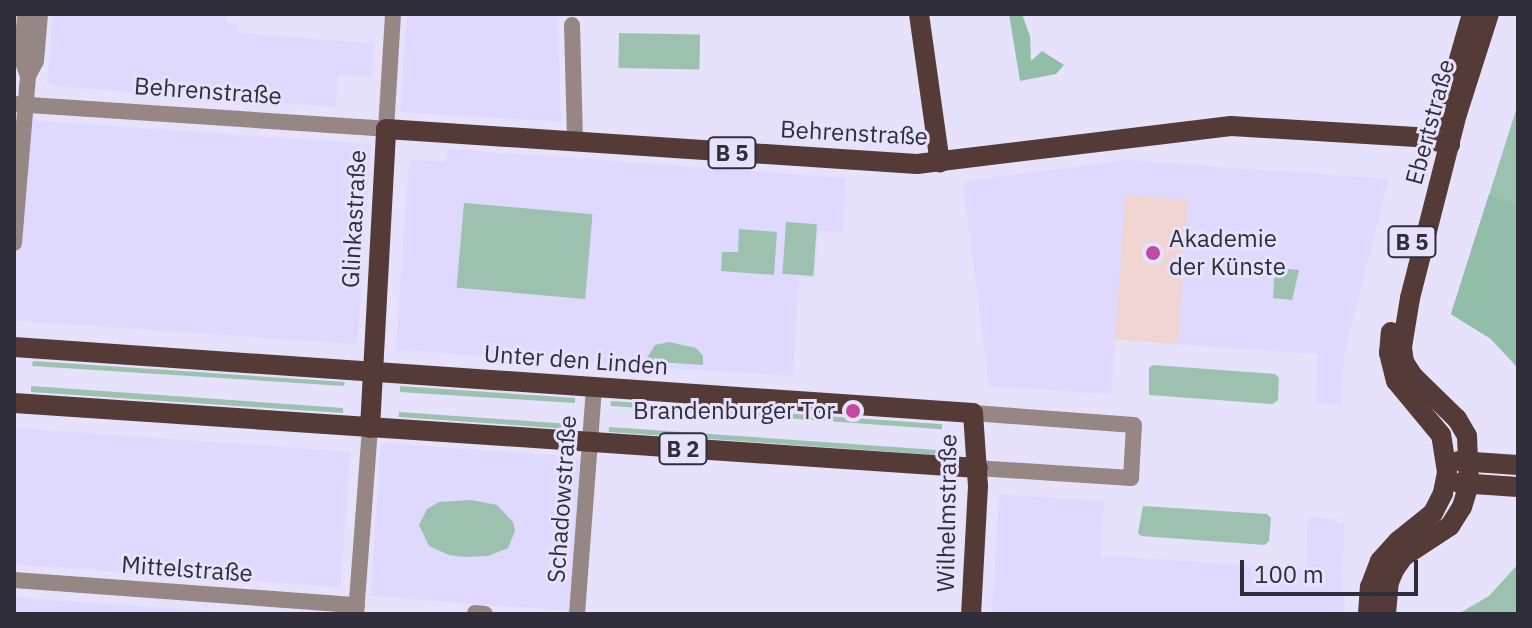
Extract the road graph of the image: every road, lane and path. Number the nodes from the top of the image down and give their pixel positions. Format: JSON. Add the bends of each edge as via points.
{"nodes":[{"id":1,"x":25,"y":14,"type":"edge"},
{"id":2,"x":40,"y":14,"type":"edge"},
{"id":3,"x":393,"y":14,"type":"edge"},
{"id":4,"x":919,"y":14,"type":"edge"},
{"id":5,"x":1472,"y":14,"type":"edge"},
{"id":6,"x":1489,"y":14,"type":"edge"},
{"id":7,"x":572,"y":20,"type":"edge"},
{"id":8,"x":28,"y":76,"type":"junction"},
{"id":9,"x":20,"y":104,"type":"edge"},
{"id":10,"x":386,"y":129,"type":"junction"},
{"id":11,"x":575,"y":142,"type":"junction"},
{"id":12,"x":1443,"y":142,"type":"junction"},
{"id":13,"x":940,"y":163,"type":"junction"},
{"id":14,"x":14,"y":243,"type":"edge"},
{"id":15,"x":14,"y":347,"type":"edge"},
{"id":16,"x":372,"y":372,"type":"junction"},
{"id":17,"x":594,"y":387,"type":"junction"},
{"id":18,"x":14,"y":403,"type":"edge"},
{"id":19,"x":973,"y":413,"type":"junction"},
{"id":20,"x":370,"y":428,"type":"junction"},
{"id":21,"x":590,"y":443,"type":"junction"},
{"id":22,"x":1447,"y":461,"type":"junction"},
{"id":23,"x":1470,"y":462,"type":"junction"},
{"id":24,"x":1518,"y":465,"type":"edge"},
{"id":25,"x":978,"y":468,"type":"junction"},
{"id":26,"x":1447,"y":482,"type":"junction"},
{"id":27,"x":1469,"y":484,"type":"junction"},
{"id":28,"x":1518,"y":487,"type":"edge"},
{"id":29,"x":14,"y":580,"type":"edge"},
{"id":30,"x":357,"y":609,"type":"edge"},
{"id":31,"x":475,"y":613,"type":"edge"},
{"id":32,"x":485,"y":614,"type":"edge"},
{"id":33,"x":577,"y":614,"type":"edge"},
{"id":34,"x":971,"y":614,"type":"edge"},
{"id":35,"x":1368,"y":614,"type":"edge"},
{"id":36,"x":1386,"y":614,"type":"edge"}],
"edges":[{"from":1,"to":8,"type":"street","via":[[22,60]]},
{"from":2,"to":8,"type":"street","via":[[36,61]]},
{"from":3,"to":10,"type":"street","name":"Glinkastraße"},
{"from":4,"to":13,"type":"main road"},
{"from":5,"to":12,"type":"main road","name":"Ebertstraße"},
{"from":6,"to":12,"type":"main road","name":"Ebertstraße"},
{"from":7,"to":11,"type":"street"},
{"from":8,"to":9,"type":"street"},
{"from":9,"to":10,"type":"street","name":"Behrenstraße"},
{"from":9,"to":14,"type":"street"},
{"from":10,"to":11,"type":"main road","name":"Behrenstraße","number":"B 5"},
{"from":10,"to":16,"type":"main road","name":"Glinkastraße"},
{"from":11,"to":13,"type":"main road","name":"Behrenstraße","number":"B 5"},
{"from":12,"to":13,"type":"main road","name":"Behrenstraße","number":"B 5","via":[[1231,126]]},
{"from":12,"to":22,"type":"main road","name":"Ebertstraße","number":"B 5","via":[[1398,296],[1389,353],[1401,389],[1441,435]]},
{"from":12,"to":23,"type":"main road","name":"Ebertstraße","number":"B 5","via":[[1402,347],[1413,376],[1461,426]]},
{"from":15,"to":16,"type":"main road","name":"Unter den Linden"},
{"from":16,"to":17,"type":"main road","name":"Unter den Linden"},
{"from":16,"to":20,"type":"main road","name":"Glinkastraße"},
{"from":17,"to":19,"type":"main road","name":"Unter den Linden"},
{"from":17,"to":21,"type":"street","name":"Schadowstraße"},
{"from":18,"to":20,"type":"main road","number":"B 2"},
{"from":19,"to":25,"type":"main road","name":"Wilhelmstraße"},
{"from":19,"to":25,"type":"street","name":"Unter den Linden","via":[[1134,425],[1131,478]]},
{"from":20,"to":21,"type":"main road","number":"B 2"},
{"from":20,"to":30,"type":"street"},
{"from":21,"to":25,"type":"main road","number":"B 2"},
{"from":21,"to":33,"type":"street","name":"Schadowstraße"},
{"from":22,"to":23,"type":"main road"},
{"from":22,"to":26,"type":"main road","name":"Ebertstraße"},
{"from":23,"to":24,"type":"main road"},
{"from":23,"to":27,"type":"main road","name":"Ebertstraße"},
{"from":25,"to":34,"type":"main road","name":"Wilhelmstraße"},
{"from":26,"to":27,"type":"main road"},
{"from":26,"to":35,"type":"main road","name":"Ebertstraße","via":[[1433,513],[1380,561],[1370,587]]},
{"from":27,"to":28,"type":"main road"},
{"from":27,"to":36,"type":"main road","name":"Ebertstraße","via":[[1450,526],[1398,563],[1389,582]]},
{"from":29,"to":30,"type":"street","name":"Mittelstraße"},
{"from":31,"to":32,"type":"street"}]}
